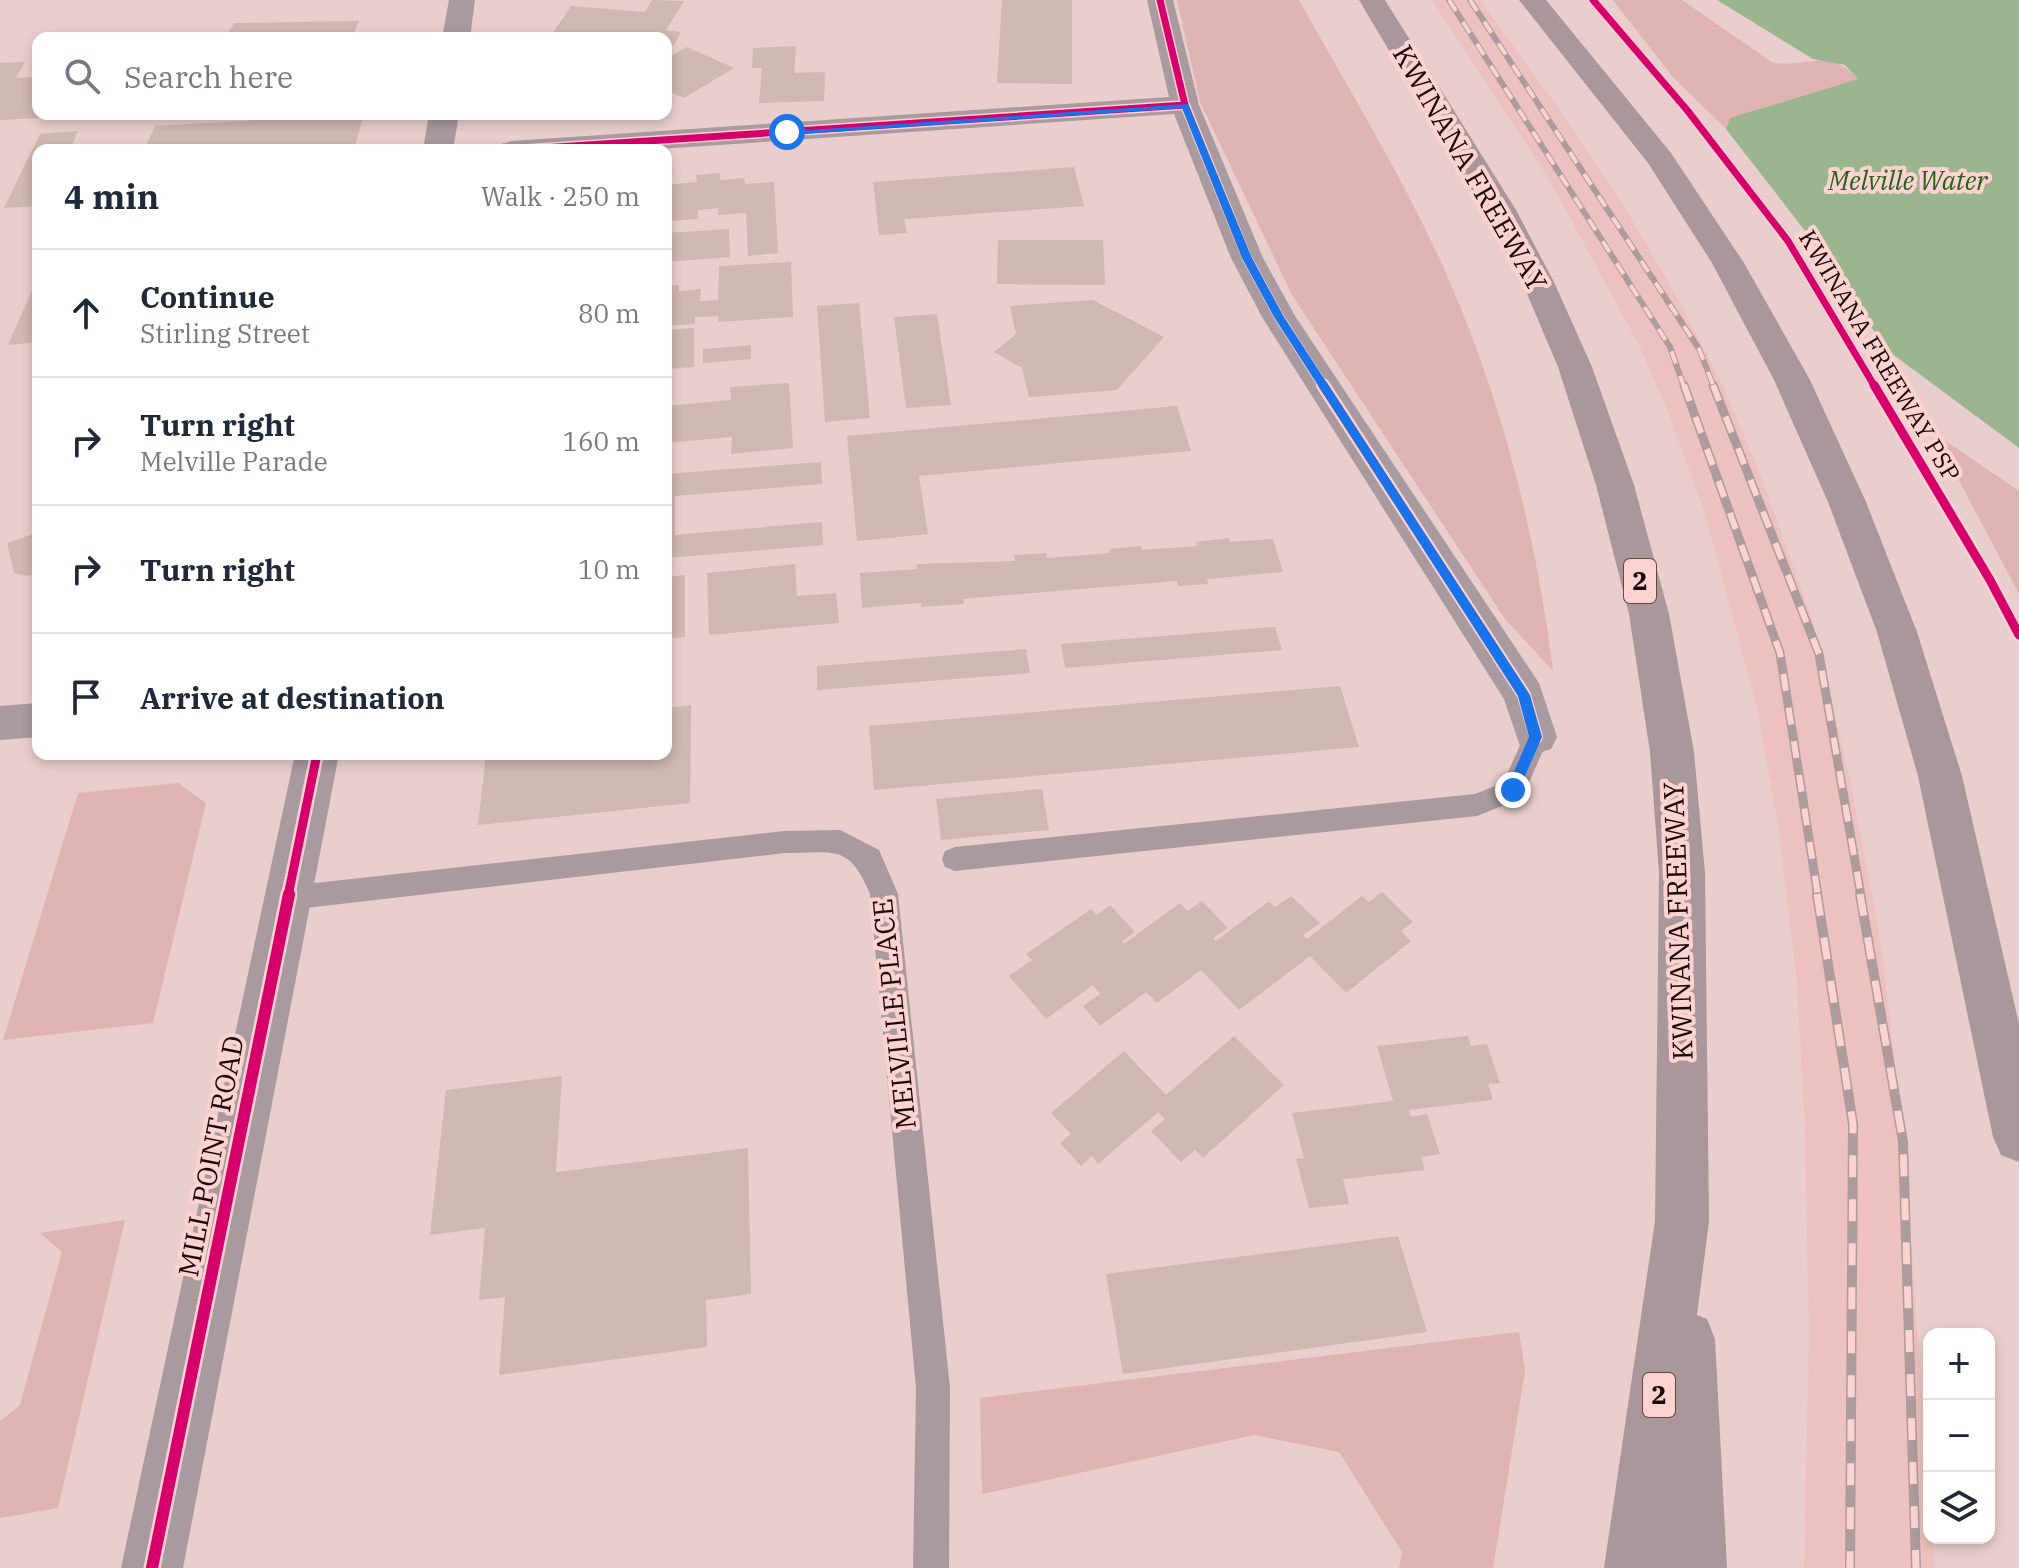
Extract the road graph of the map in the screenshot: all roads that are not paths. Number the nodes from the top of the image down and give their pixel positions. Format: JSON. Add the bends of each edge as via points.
{"nodes":[{"id":1,"x":462,"y":0,"type":"edge"},
{"id":2,"x":1160,"y":0,"type":"edge"},
{"id":3,"x":1372,"y":0,"type":"edge"},
{"id":4,"x":1532,"y":0,"type":"edge"},
{"id":5,"x":457,"y":32,"type":"edge"},
{"id":6,"x":1185,"y":105,"type":"junction"},
{"id":7,"x":443,"y":120,"type":"edge"},
{"id":8,"x":439,"y":144,"type":"edge"},
{"id":9,"x":602,"y":144,"type":"edge"},
{"id":10,"x":32,"y":720,"type":"edge"},
{"id":11,"x":0,"y":723,"type":"edge"},
{"id":12,"x":1536,"y":737,"type":"joint"},
{"id":13,"x":316,"y":760,"type":"edge"},
{"id":14,"x":955,"y":859,"type":"dead end"},
{"id":15,"x":288,"y":898,"type":"junction"},
{"id":16,"x":1977,"y":939,"type":"junction"},
{"id":17,"x":2019,"y":1057,"type":"edge"},
{"id":18,"x":2019,"y":1137,"type":"edge"},
{"id":19,"x":1682,"y":1221,"type":"junction"},
{"id":20,"x":152,"y":1568,"type":"edge"},
{"id":21,"x":931,"y":1568,"type":"edge"},
{"id":22,"x":1635,"y":1568,"type":"edge"},
{"id":23,"x":1696,"y":1568,"type":"edge"}],
"edges":[{"from":1,"to":5,"type":"street"},
{"from":2,"to":6,"type":"street"},
{"from":3,"to":19,"type":"highway","name":"KWINANA FREEWAY","number":"2","via":[[1538,282],[1575,367],[1615,485],[1649,614],[1672,752],[1682,873]]},
{"from":4,"to":16,"type":"highway","via":[[1660,159],[1728,263],[1792,380],[1897,632],[1940,776]]},
{"from":6,"to":9,"type":"street"},
{"from":6,"to":12,"type":"street","via":[[1247,258],[1279,317],[1524,695]]},
{"from":7,"to":8,"type":"street"},
{"from":10,"to":11,"type":"street"},
{"from":12,"to":14,"type":"lane","via":[[1513,790],[1477,805]]},
{"from":13,"to":15,"type":"street","name":"MILL POINT ROAD"},
{"from":15,"to":20,"type":"street","name":"MILL POINT ROAD"},
{"from":15,"to":21,"type":"lane","name":"MELVILLE PLACE","via":[[785,842],[840,841],[869,858],[884,894],[933,1388]]},
{"from":16,"to":17,"type":"highway"},
{"from":16,"to":18,"type":"highway"},
{"from":19,"to":22,"type":"highway","name":"KWINANA FREEWAY","number":"2"},
{"from":19,"to":23,"type":"highway"}]}
